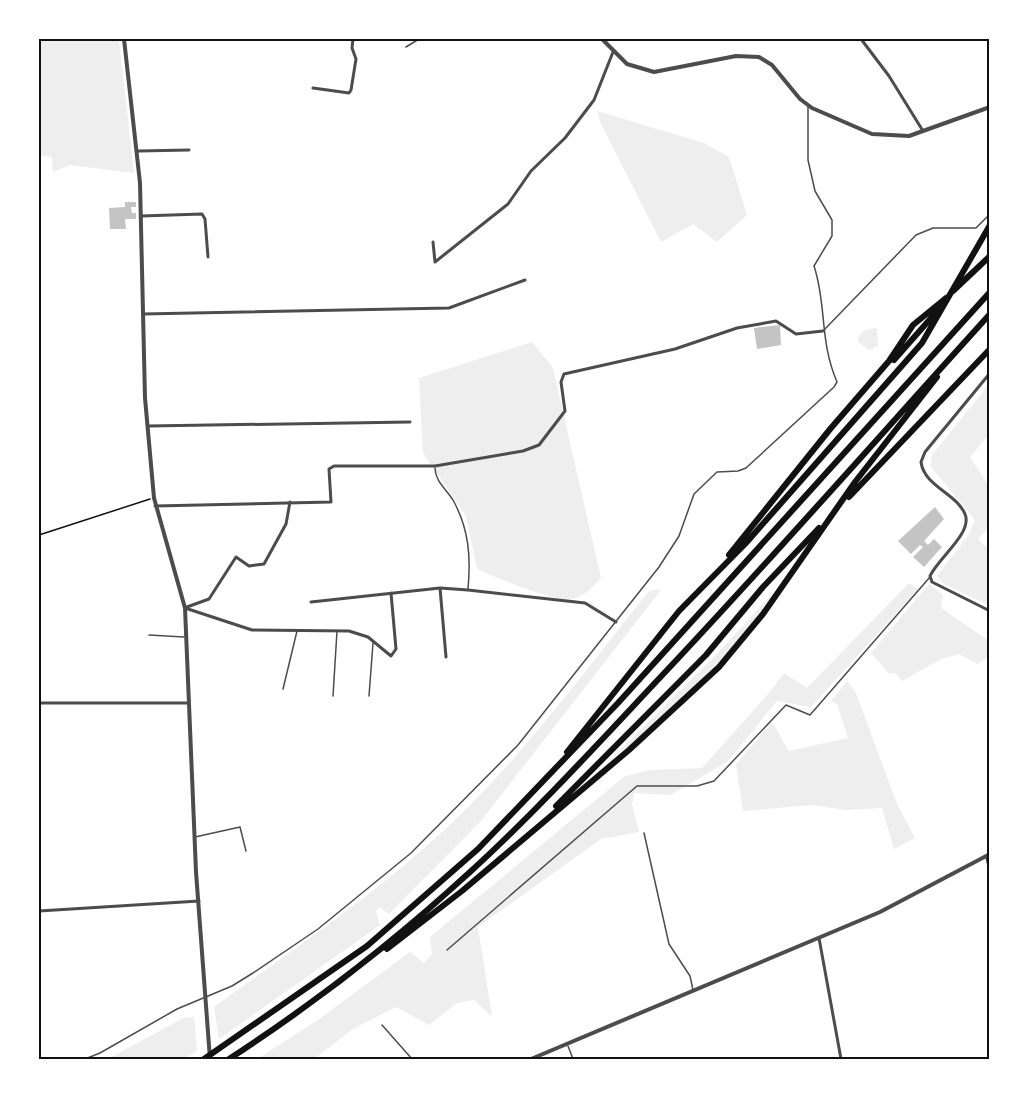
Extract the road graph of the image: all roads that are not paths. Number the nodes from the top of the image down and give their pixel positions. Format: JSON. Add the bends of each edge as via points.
{"nodes":[{"id":1,"x":124,"y":39,"type":"edge"},
{"id":2,"x":353,"y":39,"type":"edge"},
{"id":3,"x":418,"y":39,"type":"edge"},
{"id":4,"x":602,"y":39,"type":"edge"},
{"id":5,"x":861,"y":39,"type":"edge"},
{"id":6,"x":406,"y":47,"type":"dead end"},
{"id":7,"x":613,"y":52,"type":"junction"},
{"id":8,"x":313,"y":88,"type":"dead end"},
{"id":9,"x":808,"y":105,"type":"junction"},
{"id":10,"x":990,"y":107,"type":"edge"},
{"id":11,"x":923,"y":130,"type":"junction"},
{"id":12,"x":189,"y":150,"type":"dead end"},
{"id":13,"x":138,"y":151,"type":"junction"},
{"id":14,"x":990,"y":214,"type":"edge"},
{"id":15,"x":141,"y":216,"type":"junction"},
{"id":16,"x":990,"y":225,"type":"edge"},
{"id":17,"x":433,"y":242,"type":"dead end"},
{"id":18,"x":990,"y":256,"type":"edge"},
{"id":19,"x":208,"y":257,"type":"dead end"},
{"id":20,"x":525,"y":280,"type":"dead end"},
{"id":21,"x":990,"y":292,"type":"edge"},
{"id":22,"x":143,"y":314,"type":"junction"},
{"id":23,"x":990,"y":314,"type":"edge"},
{"id":24,"x":823,"y":331,"type":"junction"},
{"id":25,"x":990,"y":349,"type":"edge"},
{"id":26,"x":945,"y":363,"type":"junction"},
{"id":27,"x":990,"y":373,"type":"edge"},
{"id":28,"x":410,"y":422,"type":"dead end"},
{"id":29,"x":147,"y":426,"type":"junction"},
{"id":30,"x":435,"y":466,"type":"junction"},
{"id":31,"x":290,"y":502,"type":"junction"},
{"id":32,"x":155,"y":506,"type":"junction"},
{"id":33,"x":714,"y":573,"type":"junction"},
{"id":34,"x":930,"y":576,"type":"junction"},
{"id":35,"x":440,"y":588,"type":"junction"},
{"id":36,"x":468,"y":590,"type":"junction"},
{"id":37,"x":391,"y":593,"type":"junction"},
{"id":38,"x":311,"y":602,"type":"dead end"},
{"id":39,"x":185,"y":608,"type":"junction"},
{"id":40,"x":990,"y":611,"type":"edge"},
{"id":41,"x":616,"y":622,"type":"junction"},
{"id":42,"x":297,"y":630,"type":"junction"},
{"id":43,"x":337,"y":630,"type":"junction"},
{"id":44,"x":149,"y":635,"type":"dead end"},
{"id":45,"x":186,"y":637,"type":"junction"},
{"id":46,"x":373,"y":642,"type":"junction"},
{"id":47,"x":446,"y":657,"type":"dead end"},
{"id":48,"x":283,"y":689,"type":"dead end"},
{"id":49,"x":333,"y":696,"type":"dead end"},
{"id":50,"x":369,"y":696,"type":"dead end"},
{"id":51,"x":189,"y":702,"type":"junction"},
{"id":52,"x":39,"y":703,"type":"edge"},
{"id":53,"x":544,"y":781,"type":"junction"},
{"id":54,"x":535,"y":828,"type":"junction"},
{"id":55,"x":644,"y":833,"type":"dead end"},
{"id":56,"x":195,"y":837,"type":"junction"},
{"id":57,"x":246,"y":851,"type":"dead end"},
{"id":58,"x":988,"y":855,"type":"edge"},
{"id":59,"x":990,"y":875,"type":"edge"},
{"id":60,"x":199,"y":901,"type":"junction"},
{"id":61,"x":39,"y":911,"type":"edge"},
{"id":62,"x":819,"y":938,"type":"junction"},
{"id":63,"x":447,"y":950,"type":"dead end"},
{"id":64,"x":342,"y":981,"type":"junction"},
{"id":65,"x":694,"y":992,"type":"junction"},
{"id":66,"x":206,"y":998,"type":"junction"},
{"id":67,"x":382,"y":1025,"type":"dead end"},
{"id":68,"x":567,"y":1044,"type":"junction"},
{"id":69,"x":85,"y":1059,"type":"edge"},
{"id":70,"x":204,"y":1059,"type":"edge"},
{"id":71,"x":210,"y":1059,"type":"edge"},
{"id":72,"x":229,"y":1059,"type":"edge"},
{"id":73,"x":412,"y":1059,"type":"edge"},
{"id":74,"x":531,"y":1059,"type":"edge"},
{"id":75,"x":573,"y":1059,"type":"edge"},
{"id":76,"x":841,"y":1059,"type":"edge"}],
"edges":[{"from":1,"to":13,"type":"street"},
{"from":2,"to":8,"type":"street","via":[[356,59],[349,93]]},
{"from":3,"to":6,"type":"lane"},
{"from":4,"to":7,"type":"street"},
{"from":5,"to":11,"type":"street"},
{"from":7,"to":9,"type":"street","via":[[627,64],[654,72],[736,56],[759,57],[772,65]]},
{"from":7,"to":17,"type":"street","via":[[594,100],[565,138],[531,171],[508,204],[435,262]]},
{"from":9,"to":11,"type":"street","via":[[825,116],[872,134],[894,137]]},
{"from":9,"to":24,"type":"lane","via":[[808,160],[816,190],[832,220],[832,236],[814,266],[822,289]]},
{"from":10,"to":11,"type":"street"},
{"from":12,"to":13,"type":"street"},
{"from":13,"to":15,"type":"street"},
{"from":14,"to":24,"type":"lane","via":[[976,228],[933,228],[916,235]]},
{"from":15,"to":19,"type":"street","via":[[202,214]]},
{"from":15,"to":22,"type":"street"},
{"from":16,"to":33,"type":"highway","via":[[922,343],[746,543]]},
{"from":18,"to":33,"type":"highway","via":[[913,325],[881,371]]},
{"from":20,"to":22,"type":"street","via":[[448,308]]},
{"from":21,"to":53,"type":"highway"},
{"from":22,"to":29,"type":"street"},
{"from":23,"to":26,"type":"highway"},
{"from":24,"to":30,"type":"street","via":[[796,334],[776,321],[564,375],[561,382],[565,411],[539,445]]},
{"from":24,"to":41,"type":"lane","via":[[837,382],[834,387],[746,468],[717,472],[694,494],[675,545]]},
{"from":25,"to":54,"type":"highway","via":[[785,563],[706,655]]},
{"from":26,"to":54,"type":"highway","via":[[927,393],[840,502],[763,614],[719,667],[629,750]]},
{"from":26,"to":64,"type":"highway","via":[[771,559],[573,771],[472,870]]},
{"from":27,"to":34,"type":"street","via":[[921,462],[928,477],[963,510],[967,524]]},
{"from":28,"to":29,"type":"street"},
{"from":29,"to":32,"type":"street"},
{"from":30,"to":31,"type":"street","via":[[334,466],[329,469],[331,502]]},
{"from":30,"to":36,"type":"lane","via":[[435,476],[463,523],[471,556]]},
{"from":31,"to":32,"type":"street"},
{"from":31,"to":39,"type":"street","via":[[286,524],[264,564],[249,566],[236,557],[209,599]]},
{"from":32,"to":39,"type":"street"},
{"from":33,"to":53,"type":"highway","via":[[679,611]]},
{"from":34,"to":40,"type":"street","via":[[939,587]]},
{"from":34,"to":63,"type":"lane","via":[[810,715],[786,705],[714,781],[697,786],[637,786]]},
{"from":35,"to":36,"type":"street"},
{"from":35,"to":37,"type":"street"},
{"from":35,"to":47,"type":"street"},
{"from":36,"to":41,"type":"street","via":[[585,603]]},
{"from":37,"to":38,"type":"street"},
{"from":37,"to":46,"type":"street","via":[[396,649],[391,656]]},
{"from":39,"to":42,"type":"street","via":[[252,630]]},
{"from":39,"to":45,"type":"street"},
{"from":41,"to":66,"type":"lane","via":[[518,745],[411,853],[318,929],[239,982]]},
{"from":42,"to":43,"type":"street"},
{"from":42,"to":48,"type":"lane"},
{"from":43,"to":46,"type":"street","via":[[368,637]]},
{"from":43,"to":49,"type":"lane"},
{"from":44,"to":45,"type":"lane"},
{"from":45,"to":51,"type":"street"},
{"from":46,"to":50,"type":"lane"},
{"from":51,"to":52,"type":"street"},
{"from":51,"to":56,"type":"street"},
{"from":53,"to":70,"type":"highway","via":[[478,849],[367,946]]},
{"from":54,"to":64,"type":"highway","via":[[429,919]]},
{"from":55,"to":65,"type":"lane","via":[[669,944],[690,976]]},
{"from":56,"to":57,"type":"lane","via":[[240,827]]},
{"from":56,"to":60,"type":"street"},
{"from":58,"to":59,"type":"lane"},
{"from":58,"to":62,"type":"street","via":[[899,903]]},
{"from":60,"to":61,"type":"street"},
{"from":60,"to":66,"type":"street"},
{"from":62,"to":65,"type":"street"},
{"from":62,"to":76,"type":"street"},
{"from":64,"to":72,"type":"highway"},
{"from":65,"to":68,"type":"street"},
{"from":66,"to":69,"type":"lane","via":[[177,1009]]},
{"from":66,"to":71,"type":"street"},
{"from":67,"to":73,"type":"lane"},
{"from":68,"to":74,"type":"street"},
{"from":68,"to":75,"type":"lane"}]}
